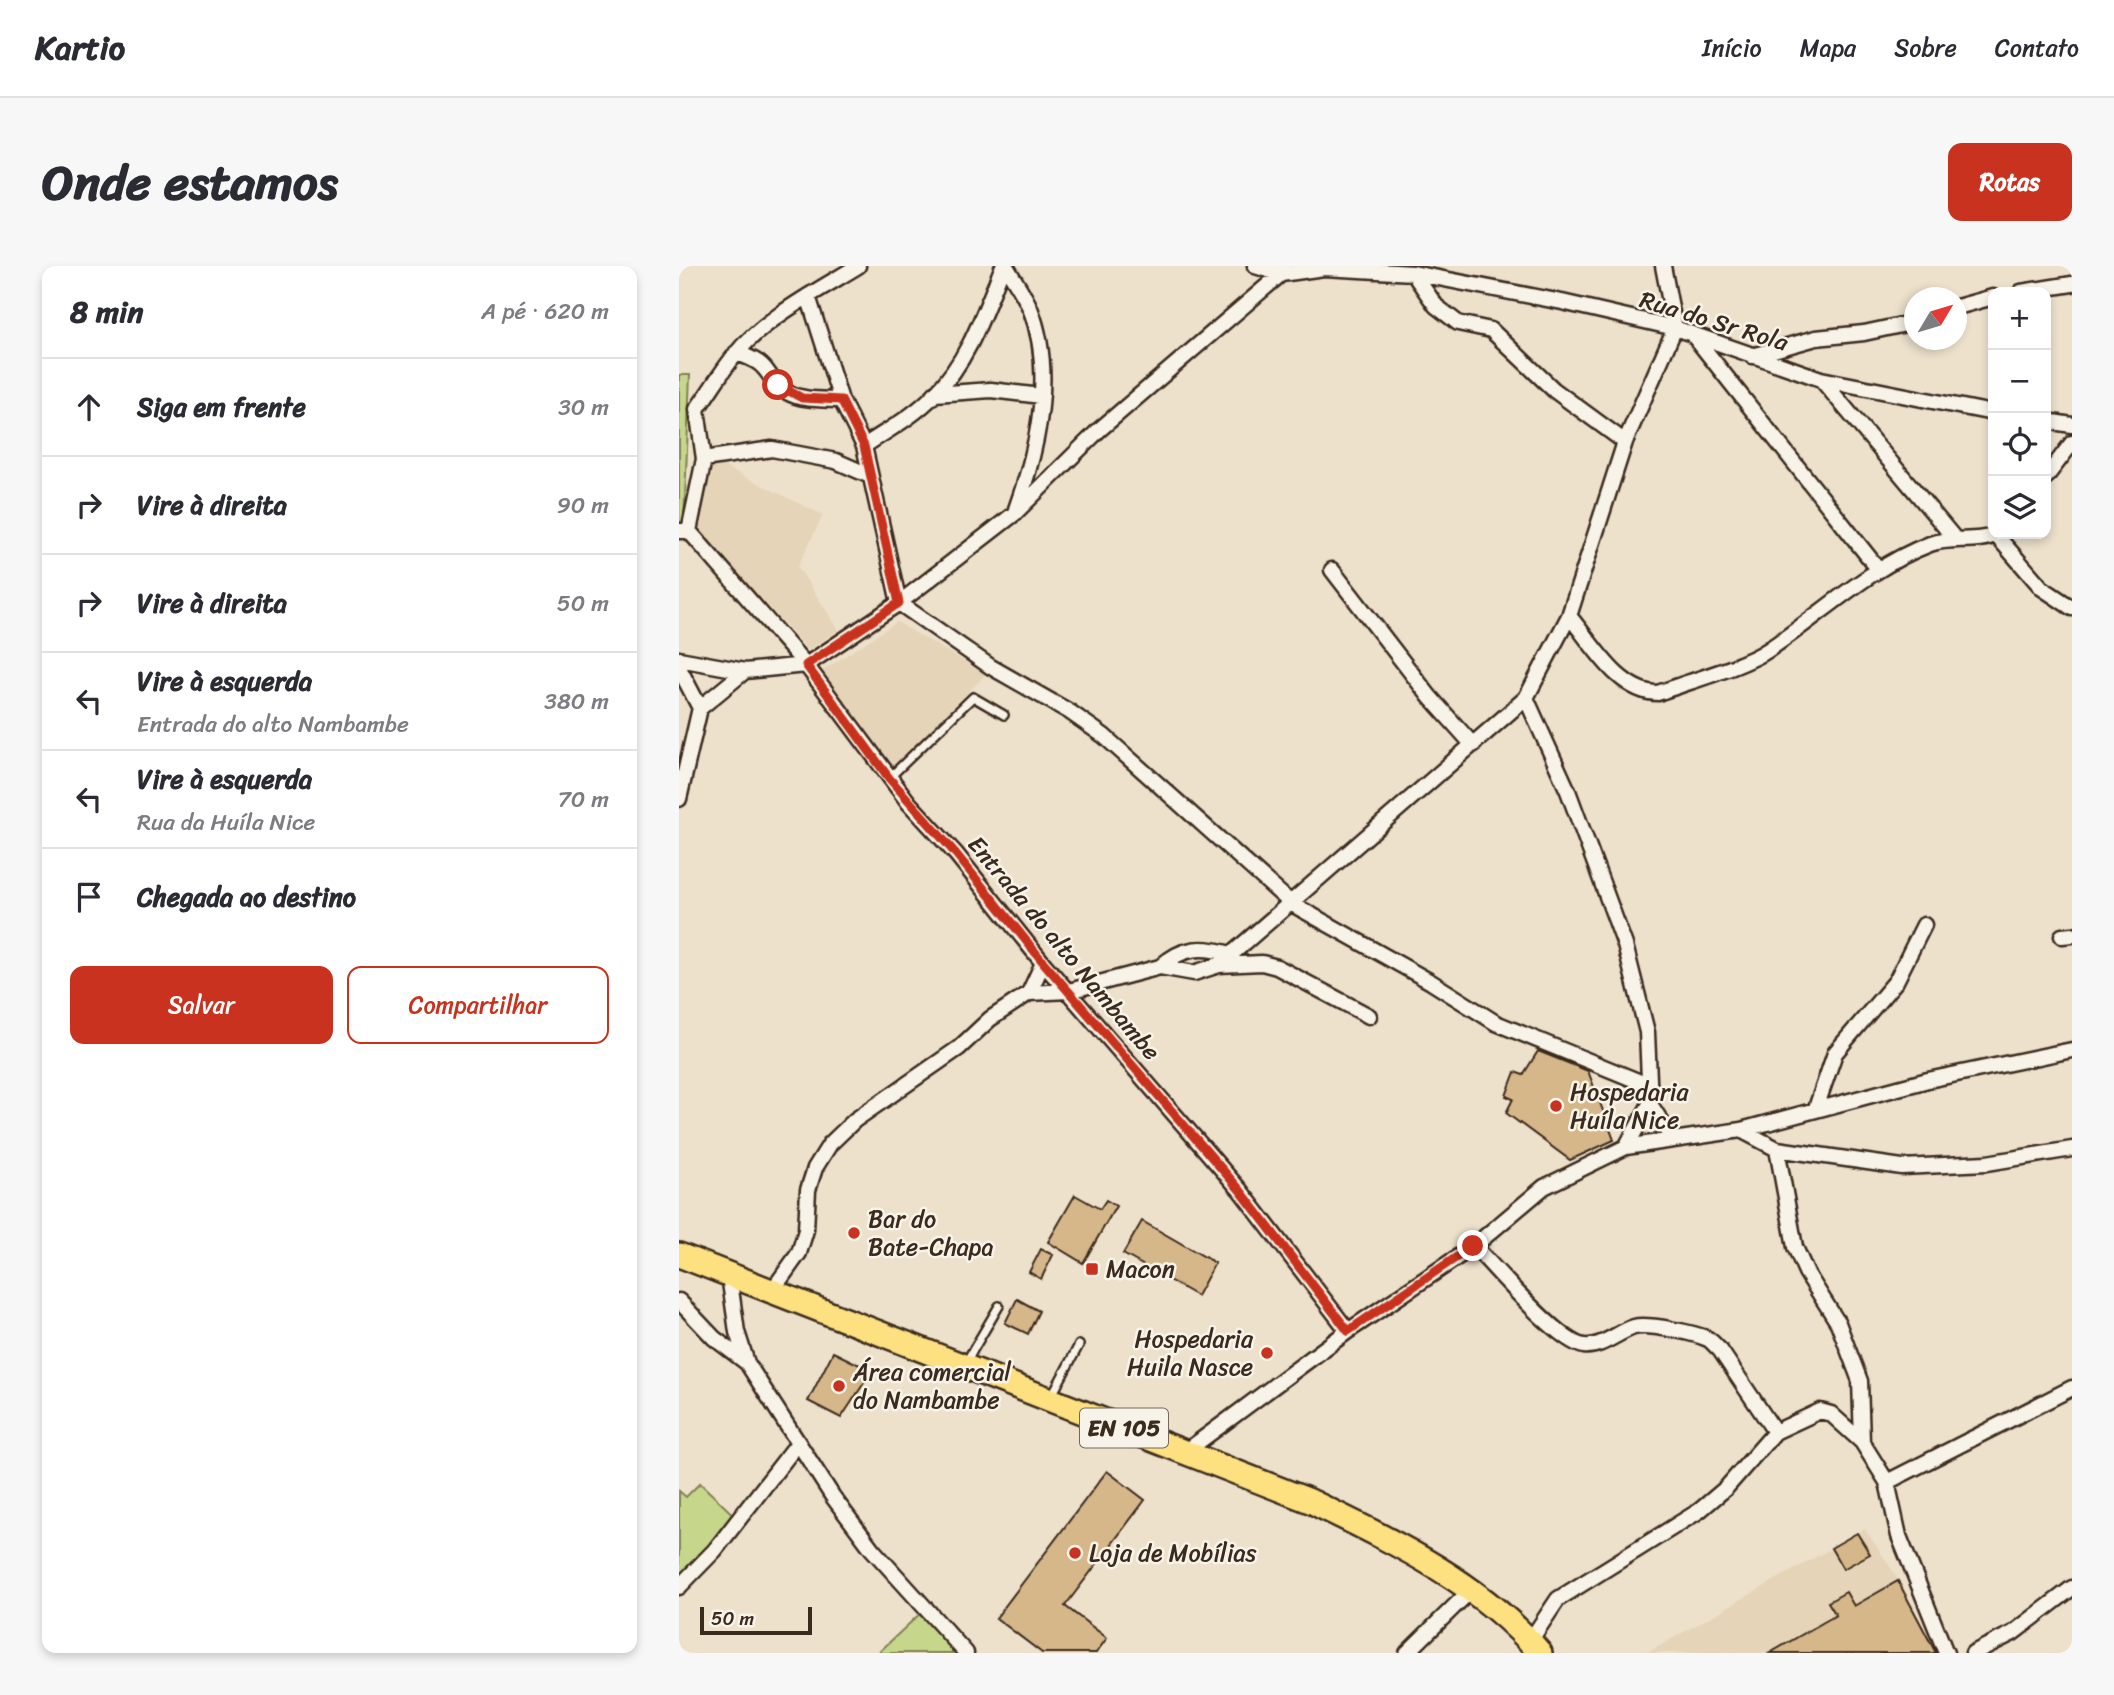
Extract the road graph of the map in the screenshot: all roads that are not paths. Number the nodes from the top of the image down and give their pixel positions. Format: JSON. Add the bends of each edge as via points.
{"nodes":[{"id":1,"x":858,"y":266,"type":"edge"},
{"id":2,"x":1005,"y":266,"type":"edge"},
{"id":3,"x":1255,"y":266,"type":"edge"},
{"id":4,"x":1663,"y":266,"type":"edge"},
{"id":5,"x":1283,"y":270,"type":"edge"},
{"id":6,"x":1413,"y":273,"type":"junction"},
{"id":7,"x":2072,"y":284,"type":"edge"},
{"id":8,"x":2051,"y":287,"type":"edge"},
{"id":9,"x":808,"y":296,"type":"junction"},
{"id":10,"x":1988,"y":298,"type":"edge"},
{"id":11,"x":1967,"y":304,"type":"edge"},
{"id":12,"x":1904,"y":324,"type":"edge"},
{"id":13,"x":1675,"y":328,"type":"junction"},
{"id":14,"x":1693,"y":335,"type":"junction"},
{"id":15,"x":736,"y":353,"type":"junction"},
{"id":16,"x":1750,"y":356,"type":"junction"},
{"id":17,"x":1821,"y":379,"type":"junction"},
{"id":18,"x":935,"y":394,"type":"junction"},
{"id":19,"x":1041,"y":396,"type":"junction"},
{"id":20,"x":841,"y":400,"type":"junction"},
{"id":21,"x":1988,"y":412,"type":"edge"},
{"id":22,"x":2051,"y":423,"type":"edge"},
{"id":23,"x":2072,"y":425,"type":"edge"},
{"id":24,"x":1625,"y":442,"type":"junction"},
{"id":25,"x":2072,"y":443,"type":"edge"},
{"id":26,"x":864,"y":446,"type":"junction"},
{"id":27,"x":704,"y":458,"type":"junction"},
{"id":28,"x":868,"y":475,"type":"junction"},
{"id":29,"x":2047,"y":476,"type":"edge"},
{"id":30,"x":1014,"y":514,"type":"junction"},
{"id":31,"x":684,"y":531,"type":"edge"},
{"id":32,"x":1988,"y":537,"type":"edge"},
{"id":33,"x":2001,"y":539,"type":"edge"},
{"id":34,"x":1955,"y":540,"type":"junction"},
{"id":35,"x":1332,"y":570,"type":"dead end"},
{"id":36,"x":1879,"y":570,"type":"junction"},
{"id":37,"x":899,"y":603,"type":"junction"},
{"id":38,"x":2072,"y":608,"type":"edge"},
{"id":39,"x":1569,"y":616,"type":"junction"},
{"id":40,"x":679,"y":659,"type":"edge"},
{"id":41,"x":806,"y":665,"type":"junction"},
{"id":42,"x":679,"y":668,"type":"edge"},
{"id":43,"x":745,"y":671,"type":"junction"},
{"id":44,"x":1526,"y":698,"type":"junction"},
{"id":45,"x":700,"y":708,"type":"junction"},
{"id":46,"x":1004,"y":715,"type":"dead end"},
{"id":47,"x":1473,"y":746,"type":"junction"},
{"id":48,"x":889,"y":778,"type":"junction"},
{"id":49,"x":679,"y":799,"type":"edge"},
{"id":50,"x":1292,"y":904,"type":"junction"},
{"id":51,"x":1924,"y":925,"type":"dead end"},
{"id":52,"x":1231,"y":954,"type":"junction"},
{"id":53,"x":1044,"y":963,"type":"junction"},
{"id":54,"x":1219,"y":965,"type":"junction"},
{"id":55,"x":1160,"y":967,"type":"junction"},
{"id":56,"x":1069,"y":991,"type":"junction"},
{"id":57,"x":1029,"y":993,"type":"junction"},
{"id":58,"x":1369,"y":1016,"type":"dead end"},
{"id":59,"x":2072,"y":1050,"type":"edge"},
{"id":60,"x":1650,"y":1086,"type":"junction"},
{"id":61,"x":1650,"y":1104,"type":"junction"},
{"id":62,"x":1816,"y":1108,"type":"junction"},
{"id":63,"x":1741,"y":1130,"type":"junction"},
{"id":64,"x":1673,"y":1140,"type":"junction"},
{"id":65,"x":1626,"y":1147,"type":"junction"},
{"id":66,"x":1777,"y":1149,"type":"junction"},
{"id":67,"x":2072,"y":1149,"type":"edge"},
{"id":68,"x":1473,"y":1246,"type":"junction"},
{"id":69,"x":679,"y":1255,"type":"edge"},
{"id":70,"x":729,"y":1275,"type":"junction"},
{"id":71,"x":772,"y":1291,"type":"junction"},
{"id":72,"x":679,"y":1301,"type":"edge"},
{"id":73,"x":999,"y":1306,"type":"dead end"},
{"id":74,"x":1348,"y":1331,"type":"junction"},
{"id":75,"x":1079,"y":1345,"type":"dead end"},
{"id":76,"x":747,"y":1363,"type":"junction"},
{"id":77,"x":964,"y":1366,"type":"junction"},
{"id":78,"x":2067,"y":1391,"type":"edge"},
{"id":79,"x":1050,"y":1399,"type":"junction"},
{"id":80,"x":2072,"y":1405,"type":"edge"},
{"id":81,"x":1775,"y":1432,"type":"junction"},
{"id":82,"x":1862,"y":1442,"type":"junction"},
{"id":83,"x":798,"y":1443,"type":"junction"},
{"id":84,"x":1185,"y":1452,"type":"junction"},
{"id":85,"x":1887,"y":1482,"type":"junction"},
{"id":86,"x":679,"y":1587,"type":"edge"},
{"id":87,"x":2072,"y":1588,"type":"edge"},
{"id":88,"x":1471,"y":1590,"type":"junction"},
{"id":89,"x":1536,"y":1647,"type":"edge"},
{"id":90,"x":966,"y":1653,"type":"edge"},
{"id":91,"x":1407,"y":1653,"type":"edge"},
{"id":92,"x":1946,"y":1653,"type":"edge"},
{"id":93,"x":1973,"y":1653,"type":"edge"}],
"edges":[{"from":1,"to":9,"type":"street"},
{"from":2,"to":18,"type":"street","via":[[976,332]]},
{"from":2,"to":19,"type":"street","via":[[1029,307],[1039,338]]},
{"from":3,"to":5,"type":"street","name":"Rua do Sr Rola"},
{"from":4,"to":13,"type":"street"},
{"from":5,"to":6,"type":"street","name":"Rua do Sr Rola"},
{"from":5,"to":30,"type":"street","via":[[1099,430]]},
{"from":6,"to":13,"type":"street","name":"Rua do Sr Rola"},
{"from":6,"to":24,"type":"street","via":[[1436,306],[1458,323],[1491,330],[1554,390]]},
{"from":7,"to":8,"type":"street"},
{"from":9,"to":15,"type":"street"},
{"from":9,"to":20,"type":"street"},
{"from":10,"to":11,"type":"street"},
{"from":12,"to":16,"type":"street","via":[[1816,338]]},
{"from":13,"to":14,"type":"street","name":"Rua do Sr Rola"},
{"from":13,"to":24,"type":"street"},
{"from":14,"to":16,"type":"street","name":"Rua do Sr Rola"},
{"from":14,"to":36,"type":"street"},
{"from":15,"to":20,"type":"street","via":[[755,359],[789,393]]},
{"from":15,"to":27,"type":"street","via":[[697,409]]},
{"from":16,"to":17,"type":"street","name":"Rua do Sr Rola"},
{"from":17,"to":21,"type":"street","name":"Rua do Sr Rola"},
{"from":17,"to":34,"type":"street"},
{"from":18,"to":19,"type":"street","via":[[991,390]]},
{"from":18,"to":26,"type":"street"},
{"from":19,"to":30,"type":"street","via":[[1038,434]]},
{"from":20,"to":26,"type":"street"},
{"from":22,"to":23,"type":"street"},
{"from":24,"to":39,"type":"street"},
{"from":25,"to":29,"type":"street"},
{"from":26,"to":28,"type":"street"},
{"from":27,"to":28,"type":"street","via":[[772,449],[836,461]]},
{"from":27,"to":31,"type":"street"},
{"from":28,"to":37,"type":"street","via":[[879,504]]},
{"from":30,"to":37,"type":"street"},
{"from":31,"to":41,"type":"street","name":"Entrada do alto Nambambe"},
{"from":32,"to":34,"type":"street"},
{"from":33,"to":38,"type":"street","via":[[2042,588]]},
{"from":34,"to":36,"type":"street","via":[[1931,543]]},
{"from":35,"to":47,"type":"street"},
{"from":36,"to":39,"type":"street","via":[[1765,652],[1658,693],[1642,693],[1626,684]]},
{"from":37,"to":41,"type":"street"},
{"from":37,"to":50,"type":"street","via":[[991,667],[1104,736]]},
{"from":39,"to":44,"type":"street"},
{"from":40,"to":43,"type":"street"},
{"from":41,"to":43,"type":"street"},
{"from":41,"to":48,"type":"street","name":"Entrada do alto Nambambe"},
{"from":42,"to":45,"type":"street"},
{"from":43,"to":45,"type":"street"},
{"from":44,"to":47,"type":"street"},
{"from":44,"to":60,"type":"street","via":[[1568,791],[1625,945],[1647,1032]]},
{"from":45,"to":49,"type":"street"},
{"from":46,"to":48,"type":"lane","via":[[973,697]]},
{"from":47,"to":50,"type":"street"},
{"from":48,"to":53,"type":"street","name":"Entrada do alto Nambambe"},
{"from":50,"to":52,"type":"street"},
{"from":50,"to":60,"type":"street","via":[[1496,1023]]},
{"from":51,"to":62,"type":"street","via":[[1896,981],[1835,1053]]},
{"from":52,"to":54,"type":"street"},
{"from":52,"to":55,"type":"street","via":[[1194,948]]},
{"from":53,"to":56,"type":"street","name":"Entrada do alto Nambambe"},
{"from":53,"to":57,"type":"street"},
{"from":54,"to":55,"type":"street","via":[[1194,973]]},
{"from":54,"to":58,"type":"street","via":[[1277,967]]},
{"from":55,"to":56,"type":"street"},
{"from":56,"to":57,"type":"street"},
{"from":56,"to":74,"type":"street","name":"Entrada do alto Nambambe","via":[[1240,1190]]},
{"from":57,"to":71,"type":"street","via":[[855,1120],[830,1144],[808,1190],[806,1230],[799,1253]]},
{"from":59,"to":62,"type":"street"},
{"from":60,"to":61,"type":"street"},
{"from":61,"to":64,"type":"street"},
{"from":61,"to":65,"type":"street"},
{"from":62,"to":63,"type":"street"},
{"from":63,"to":64,"type":"street"},
{"from":63,"to":66,"type":"street"},
{"from":64,"to":65,"type":"street"},
{"from":65,"to":68,"type":"street","via":[[1544,1187]]},
{"from":66,"to":67,"type":"street","via":[[1902,1167],[1987,1163]]},
{"from":66,"to":82,"type":"street","via":[[1795,1247],[1838,1322],[1860,1381]]},
{"from":68,"to":74,"type":"street"},
{"from":68,"to":81,"type":"street","via":[[1529,1304],[1583,1346],[1646,1325],[1708,1339]]},
{"from":69,"to":70,"type":"main road","number":"EN 105"},
{"from":70,"to":71,"type":"main road","number":"EN 105"},
{"from":70,"to":76,"type":"street","via":[[737,1332]]},
{"from":71,"to":77,"type":"main road","number":"EN 105"},
{"from":72,"to":76,"type":"street","via":[[714,1338]]},
{"from":73,"to":77,"type":"lane"},
{"from":74,"to":84,"type":"street"},
{"from":75,"to":79,"type":"lane"},
{"from":76,"to":83,"type":"street"},
{"from":77,"to":79,"type":"main road","number":"EN 105"},
{"from":78,"to":80,"type":"street"},
{"from":78,"to":85,"type":"street"},
{"from":79,"to":84,"type":"main road","number":"EN 105"},
{"from":81,"to":82,"type":"street","via":[[1820,1411],[1831,1414]]},
{"from":81,"to":89,"type":"street","via":[[1726,1488],[1699,1511],[1558,1598]]},
{"from":82,"to":85,"type":"street"},
{"from":83,"to":86,"type":"street","via":[[715,1550]]},
{"from":83,"to":90,"type":"street","via":[[872,1549]]},
{"from":84,"to":88,"type":"main road","number":"EN 105","via":[[1310,1501],[1394,1542]]},
{"from":85,"to":92,"type":"street","via":[[1899,1536]]},
{"from":87,"to":93,"type":"street","via":[[2013,1633]]},
{"from":88,"to":89,"type":"main road","number":"EN 105"},
{"from":88,"to":91,"type":"street"}]}
